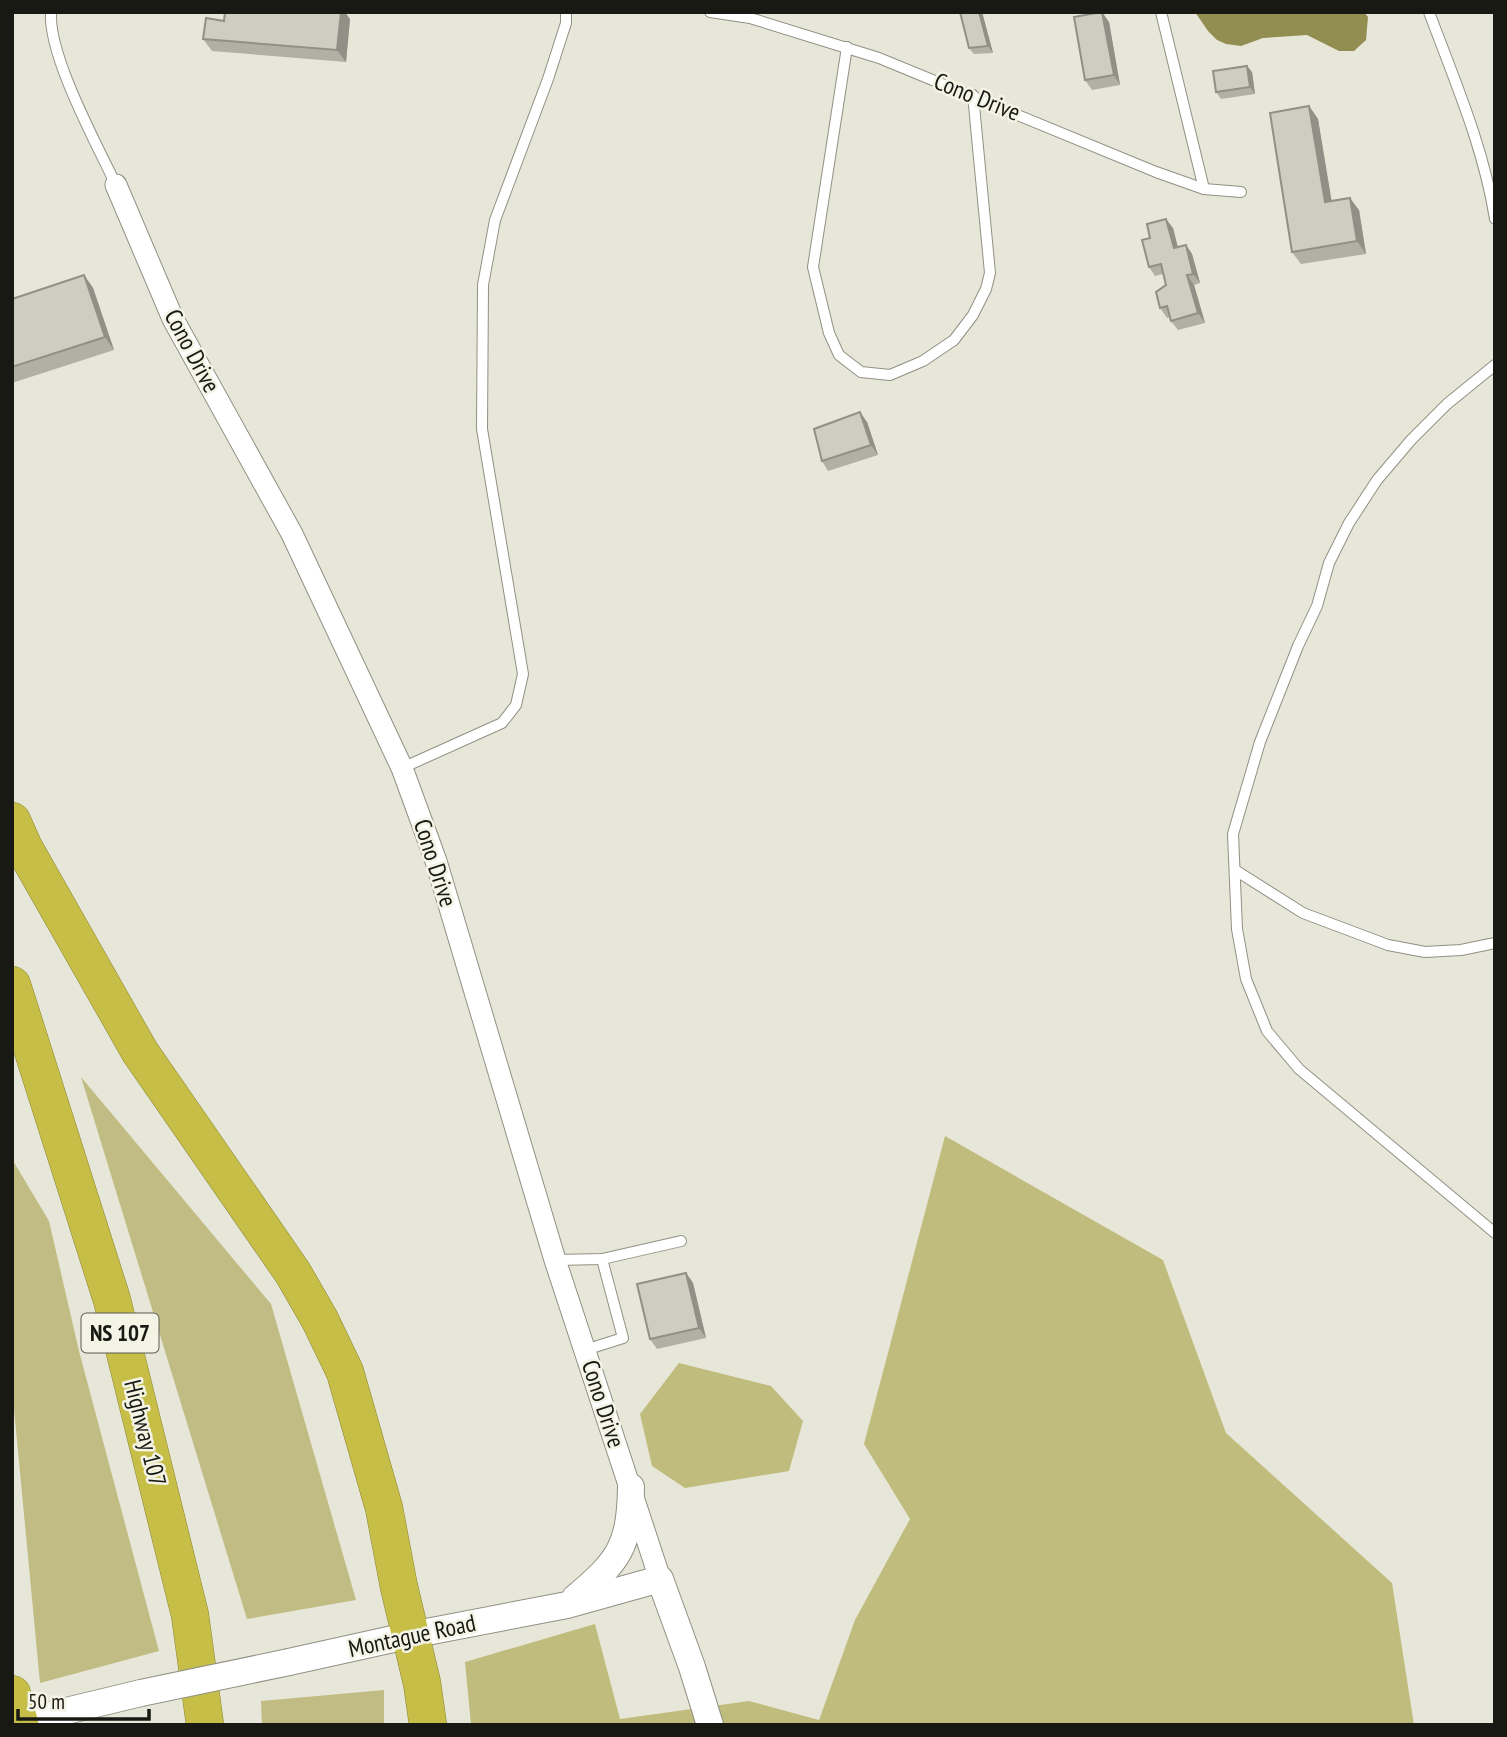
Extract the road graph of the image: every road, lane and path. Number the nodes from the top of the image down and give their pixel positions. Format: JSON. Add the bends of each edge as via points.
{"nodes":[{"id":1,"x":51,"y":12,"type":"edge"},
{"id":2,"x":566,"y":12,"type":"edge"},
{"id":3,"x":710,"y":12,"type":"edge"},
{"id":4,"x":765,"y":12,"type":"edge"},
{"id":5,"x":1161,"y":12,"type":"edge"},
{"id":6,"x":1429,"y":12,"type":"edge"},
{"id":7,"x":750,"y":18,"type":"junction"},
{"id":8,"x":847,"y":47,"type":"junction"},
{"id":9,"x":973,"y":95,"type":"junction"},
{"id":10,"x":116,"y":185,"type":"joint"},
{"id":11,"x":1204,"y":189,"type":"junction"},
{"id":12,"x":1241,"y":192,"type":"dead end"},
{"id":13,"x":1495,"y":219,"type":"edge"},
{"id":14,"x":1495,"y":365,"type":"edge"},
{"id":15,"x":402,"y":768,"type":"junction"},
{"id":16,"x":12,"y":821,"type":"edge"},
{"id":17,"x":1235,"y":870,"type":"junction"},
{"id":18,"x":1495,"y":943,"type":"edge"},
{"id":19,"x":12,"y":985,"type":"edge"},
{"id":20,"x":1495,"y":1233,"type":"edge"},
{"id":21,"x":681,"y":1241,"type":"dead end"},
{"id":22,"x":603,"y":1259,"type":"junction"},
{"id":23,"x":555,"y":1260,"type":"junction"},
{"id":24,"x":585,"y":1350,"type":"junction"},
{"id":25,"x":631,"y":1487,"type":"junction"},
{"id":26,"x":660,"y":1578,"type":"junction"},
{"id":27,"x":567,"y":1605,"type":"junction"},
{"id":28,"x":411,"y":1635,"type":"junction"},
{"id":29,"x":16,"y":1716,"type":"edge"},
{"id":30,"x":205,"y":1725,"type":"edge"},
{"id":31,"x":428,"y":1725,"type":"edge"},
{"id":32,"x":710,"y":1725,"type":"edge"}],
"edges":[{"from":1,"to":10,"type":"lane","via":[[55,50]]},
{"from":2,"to":15,"type":"lane","via":[[548,79],[495,219],[483,285],[482,429],[523,674],[516,705],[502,723]]},
{"from":3,"to":7,"type":"lane","name":"Cono Drive"},
{"from":4,"to":7,"type":"lane"},
{"from":5,"to":11,"type":"lane"},
{"from":6,"to":13,"type":"lane","via":[[1459,92]]},
{"from":7,"to":8,"type":"lane","name":"Cono Drive"},
{"from":8,"to":9,"type":"lane","name":"Cono Drive"},
{"from":8,"to":9,"type":"lane","via":[[813,267],[839,355],[861,372],[890,375],[934,354],[954,340],[986,289],[990,273]]},
{"from":9,"to":11,"type":"lane","name":"Cono Drive"},
{"from":10,"to":15,"type":"street","name":"Cono Drive","via":[[173,319],[292,534]]},
{"from":11,"to":12,"type":"lane","name":"Cono Drive"},
{"from":14,"to":17,"type":"lane","via":[[1411,440],[1377,480],[1338,543],[1260,742],[1233,834]]},
{"from":15,"to":23,"type":"street","name":"Cono Drive","via":[[436,861]]},
{"from":16,"to":28,"type":"highway","via":[[140,1052],[293,1273],[320,1320],[345,1372],[384,1508]]},
{"from":17,"to":18,"type":"lane","via":[[1303,913],[1388,945],[1425,953]]},
{"from":17,"to":20,"type":"lane","via":[[1237,929],[1247,979],[1266,1031],[1299,1069]]},
{"from":19,"to":30,"type":"highway","name":"Highway 107","number":"NS 107","via":[[112,1300],[190,1615]]},
{"from":21,"to":22,"type":"lane"},
{"from":22,"to":23,"type":"lane"},
{"from":22,"to":24,"type":"lane","via":[[623,1338]]},
{"from":23,"to":24,"type":"street","name":"Cono Drive"},
{"from":24,"to":25,"type":"street","name":"Cono Drive"},
{"from":25,"to":26,"type":"street","name":"Cono Drive"},
{"from":25,"to":27,"type":"street","via":[[630,1518],[618,1554],[605,1573]]},
{"from":26,"to":27,"type":"street","name":"Montague Road"},
{"from":26,"to":32,"type":"street"},
{"from":27,"to":28,"type":"street","name":"Montague Road"},
{"from":28,"to":29,"type":"street","name":"Montague Road","bridge":true},
{"from":28,"to":31,"type":"highway"}]}
